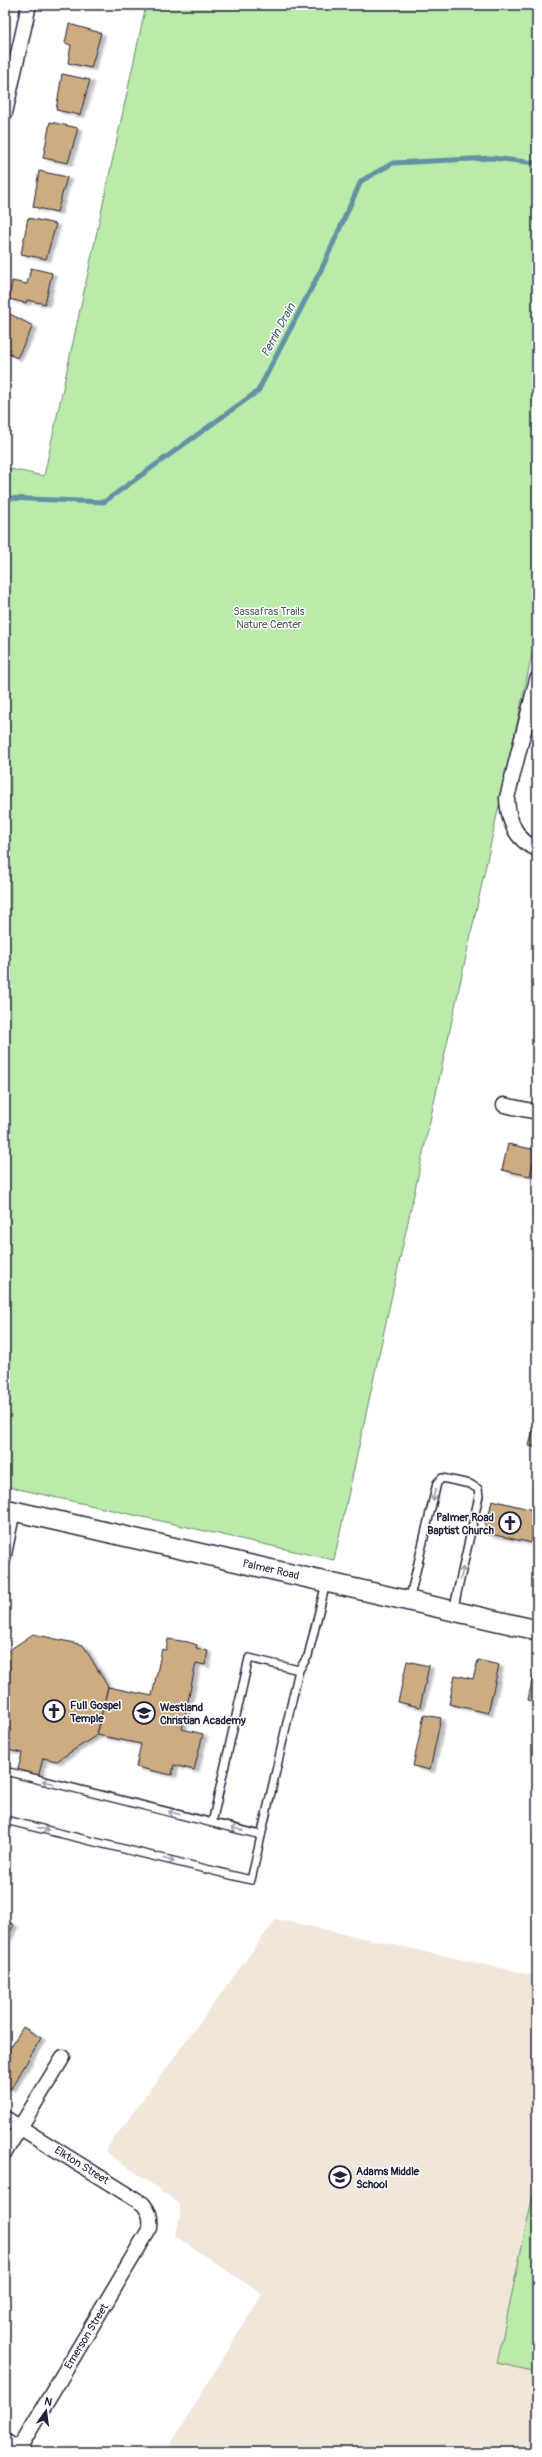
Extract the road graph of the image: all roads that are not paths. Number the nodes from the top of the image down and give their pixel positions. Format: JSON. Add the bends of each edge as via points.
{"nodes":[{"id":1,"x":29,"y":5,"type":"edge"},
{"id":2,"x":5,"y":113,"type":"edge"},
{"id":3,"x":537,"y":679,"type":"edge"},
{"id":4,"x":537,"y":849,"type":"edge"},
{"id":5,"x":504,"y":1105,"type":"dead end"},
{"id":6,"x":537,"y":1112,"type":"edge"},
{"id":7,"x":11,"y":1510,"type":"edge"},
{"id":8,"x":5,"y":1568,"type":"edge"},
{"id":9,"x":326,"y":1582,"type":"junction"},
{"id":10,"x":409,"y":1601,"type":"junction"},
{"id":11,"x":453,"y":1611,"type":"junction"},
{"id":12,"x":537,"y":1630,"type":"edge"},
{"id":13,"x":299,"y":1670,"type":"junction"},
{"id":14,"x":5,"y":1771,"type":"edge"},
{"id":15,"x":5,"y":1820,"type":"edge"},
{"id":16,"x":212,"y":1823,"type":"junction"},
{"id":17,"x":261,"y":1835,"type":"junction"},
{"id":18,"x":63,"y":2056,"type":"dead end"},
{"id":19,"x":5,"y":2118,"type":"edge"},
{"id":20,"x":20,"y":2126,"type":"junction"},
{"id":21,"x":5,"y":2152,"type":"edge"},
{"id":22,"x":151,"y":2218,"type":"joint"},
{"id":23,"x":5,"y":2441,"type":"edge"},
{"id":24,"x":20,"y":2451,"type":"edge"}],
"edges":[{"from":1,"to":2,"type":"street"},
{"from":3,"to":4,"type":"street","via":[[507,798],[508,812],[516,832]]},
{"from":5,"to":6,"type":"street"},
{"from":7,"to":8,"type":"lane"},
{"from":7,"to":9,"type":"street","name":"Palmer Road"},
{"from":9,"to":10,"type":"street","name":"Palmer Road"},
{"from":9,"to":13,"type":"lane","via":[[308,1656]]},
{"from":10,"to":11,"type":"street","name":"Palmer Road"},
{"from":11,"to":10,"type":"lane","one_way":true,"via":[[479,1496],[478,1489],[463,1482],[442,1478],[437,1483]]},
{"from":11,"to":12,"type":"street","name":"Palmer Road"},
{"from":13,"to":16,"type":"lane","via":[[249,1658]]},
{"from":13,"to":17,"type":"lane"},
{"from":16,"to":14,"type":"lane","one_way":true},
{"from":15,"to":17,"type":"lane","one_way":true,"via":[[251,1880]]},
{"from":17,"to":16,"type":"lane","one_way":true},
{"from":18,"to":20,"type":"street"},
{"from":19,"to":20,"type":"street","name":"Elkton Street"},
{"from":20,"to":21,"type":"street"},
{"from":20,"to":22,"type":"street","name":"Elkton Street","via":[[143,2204],[150,2212]]},
{"from":22,"to":24,"type":"street","name":"Emerson Street","via":[[150,2228]]},
{"from":23,"to":24,"type":"street"}]}
